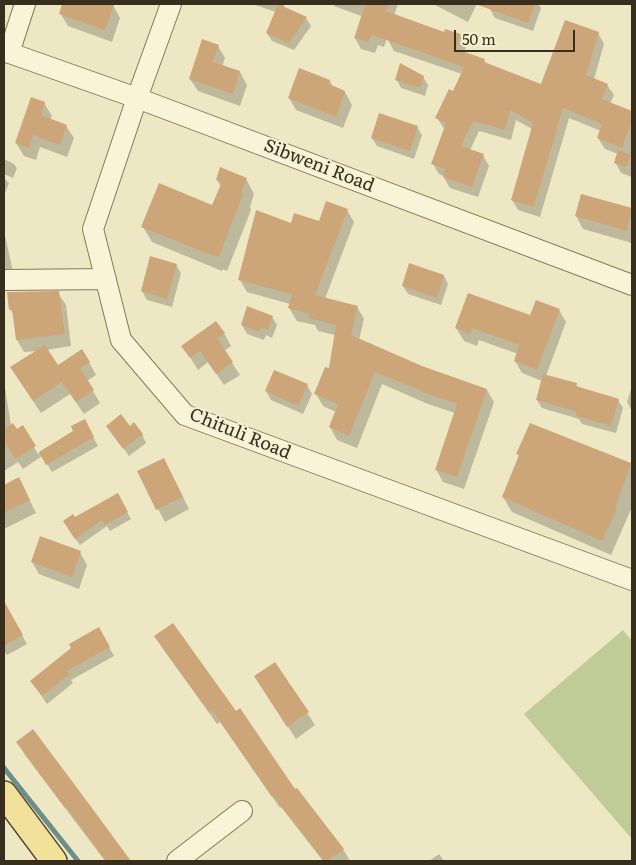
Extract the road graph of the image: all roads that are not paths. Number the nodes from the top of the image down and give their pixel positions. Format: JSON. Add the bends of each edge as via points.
{"nodes":[{"id":1,"x":25,"y":4,"type":"edge"},
{"id":2,"x":172,"y":4,"type":"edge"},
{"id":3,"x":6,"y":52,"type":"edge"},
{"id":4,"x":137,"y":98,"type":"junction"},
{"id":5,"x":106,"y":279,"type":"junction"},
{"id":6,"x":4,"y":280,"type":"edge"},
{"id":7,"x":632,"y":285,"type":"edge"},
{"id":8,"x":632,"y":580,"type":"edge"},
{"id":9,"x":4,"y":794,"type":"edge"},
{"id":10,"x":242,"y":811,"type":"dead end"},
{"id":11,"x":54,"y":861,"type":"edge"},
{"id":12,"x":177,"y":861,"type":"edge"}],
"edges":[{"from":1,"to":3,"type":"street"},
{"from":2,"to":4,"type":"street","name":"Chituli Road"},
{"from":3,"to":4,"type":"street","name":"Sibweni Road"},
{"from":4,"to":5,"type":"street","name":"Chituli Road","via":[[93,229]]},
{"from":4,"to":7,"type":"street","name":"Sibweni Road"},
{"from":5,"to":6,"type":"street"},
{"from":5,"to":8,"type":"street","name":"Chituli Road","via":[[121,340],[185,415]]},
{"from":9,"to":11,"type":"main road"},
{"from":10,"to":12,"type":"street"}]}
